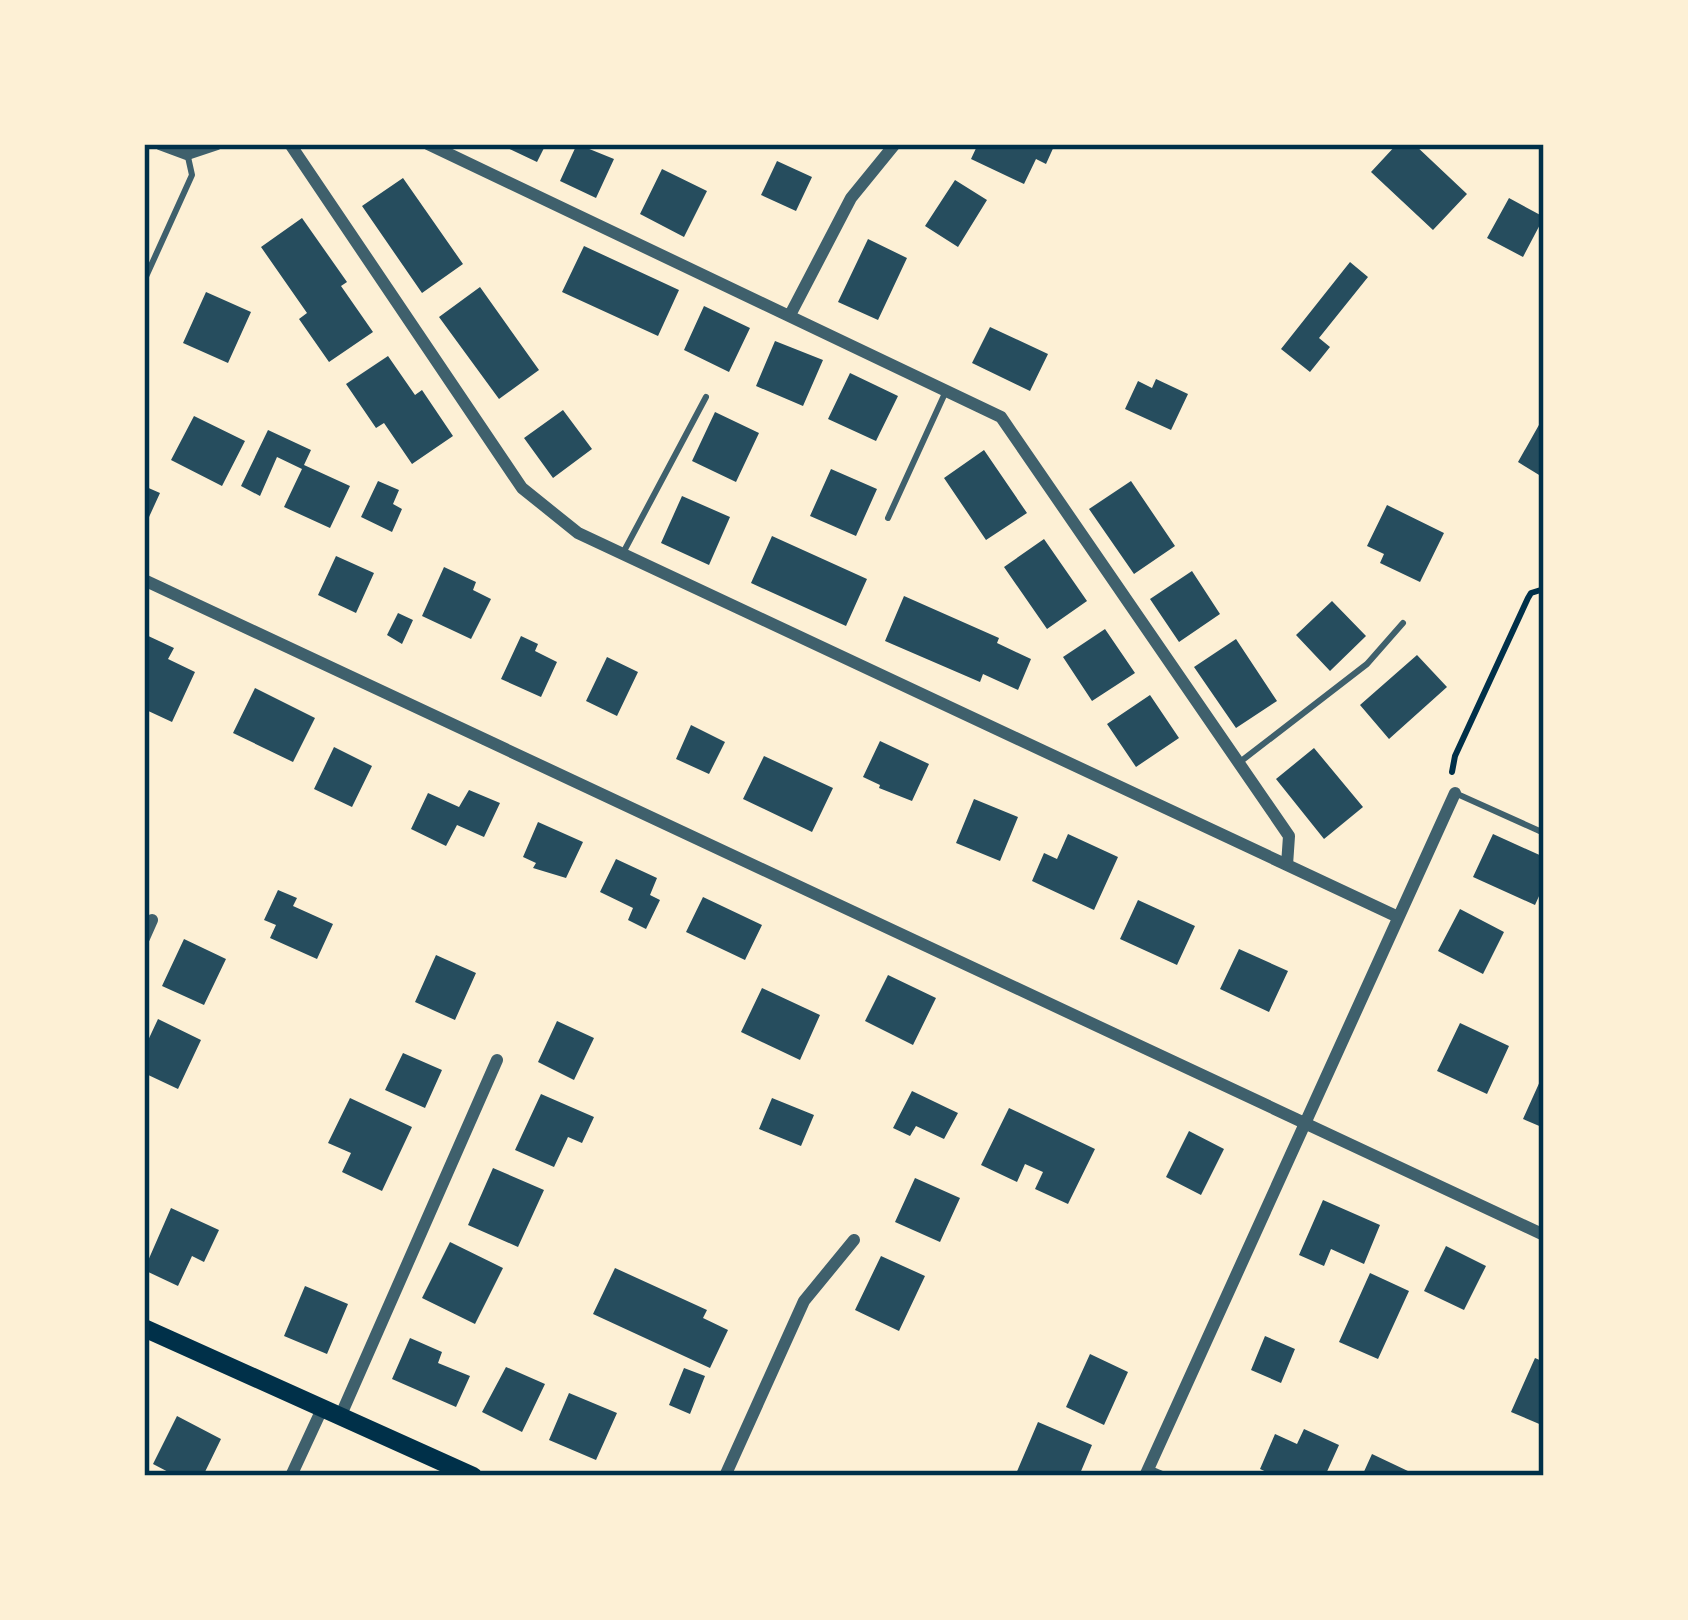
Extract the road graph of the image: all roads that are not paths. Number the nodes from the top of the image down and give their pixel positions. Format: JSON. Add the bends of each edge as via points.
{"nodes":[{"id":1,"x":160,"y":144,"type":"edge"},
{"id":2,"x":217,"y":144,"type":"edge"},
{"id":3,"x":290,"y":144,"type":"edge"},
{"id":4,"x":428,"y":144,"type":"edge"},
{"id":5,"x":895,"y":144,"type":"edge"},
{"id":6,"x":188,"y":154,"type":"junction"},
{"id":7,"x":144,"y":281,"type":"edge"},
{"id":8,"x":790,"y":315,"type":"junction"},
{"id":9,"x":946,"y":391,"type":"junction"},
{"id":10,"x":706,"y":397,"type":"dead end"},
{"id":11,"x":888,"y":518,"type":"dead end"},
{"id":12,"x":623,"y":554,"type":"junction"},
{"id":13,"x":144,"y":580,"type":"edge"},
{"id":14,"x":1403,"y":623,"type":"dead end"},
{"id":15,"x":1238,"y":764,"type":"junction"},
{"id":16,"x":1455,"y":793,"type":"joint"},
{"id":17,"x":1544,"y":833,"type":"edge"},
{"id":18,"x":1287,"y":865,"type":"junction"},
{"id":19,"x":1399,"y":917,"type":"junction"},
{"id":20,"x":152,"y":920,"type":"dead end"},
{"id":21,"x":144,"y":938,"type":"edge"},
{"id":22,"x":497,"y":1060,"type":"dead end"},
{"id":23,"x":1305,"y":1124,"type":"junction"},
{"id":24,"x":1544,"y":1235,"type":"edge"},
{"id":25,"x":854,"y":1240,"type":"dead end"},
{"id":26,"x":144,"y":1328,"type":"edge"},
{"id":27,"x":331,"y":1413,"type":"junction"},
{"id":28,"x":1147,"y":1472,"type":"edge"},
{"id":29,"x":291,"y":1476,"type":"edge"},
{"id":30,"x":472,"y":1476,"type":"edge"},
{"id":31,"x":725,"y":1476,"type":"edge"},
{"id":32,"x":1167,"y":1476,"type":"edge"}],
"edges":[{"from":1,"to":6,"type":"street"},
{"from":2,"to":6,"type":"street"},
{"from":3,"to":12,"type":"street","via":[[523,488],[578,533]]},
{"from":4,"to":8,"type":"street"},
{"from":5,"to":8,"type":"street","via":[[851,198]]},
{"from":6,"to":7,"type":"lane","via":[[192,175]]},
{"from":8,"to":9,"type":"street"},
{"from":9,"to":11,"type":"lane"},
{"from":9,"to":15,"type":"street","via":[[1001,417]]},
{"from":10,"to":12,"type":"lane"},
{"from":12,"to":18,"type":"street"},
{"from":13,"to":23,"type":"street"},
{"from":14,"to":15,"type":"lane","via":[[1367,664]]},
{"from":15,"to":18,"type":"street","via":[[1289,836]]},
{"from":16,"to":17,"type":"lane"},
{"from":16,"to":19,"type":"street"},
{"from":18,"to":19,"type":"street"},
{"from":19,"to":23,"type":"street"},
{"from":20,"to":21,"type":"street"},
{"from":22,"to":27,"type":"street"},
{"from":23,"to":24,"type":"street"},
{"from":23,"to":28,"type":"street"},
{"from":25,"to":31,"type":"street","via":[[804,1301]]},
{"from":26,"to":27,"type":"main road"},
{"from":27,"to":29,"type":"street"},
{"from":27,"to":30,"type":"main road"},
{"from":28,"to":32,"type":"lane"}]}
